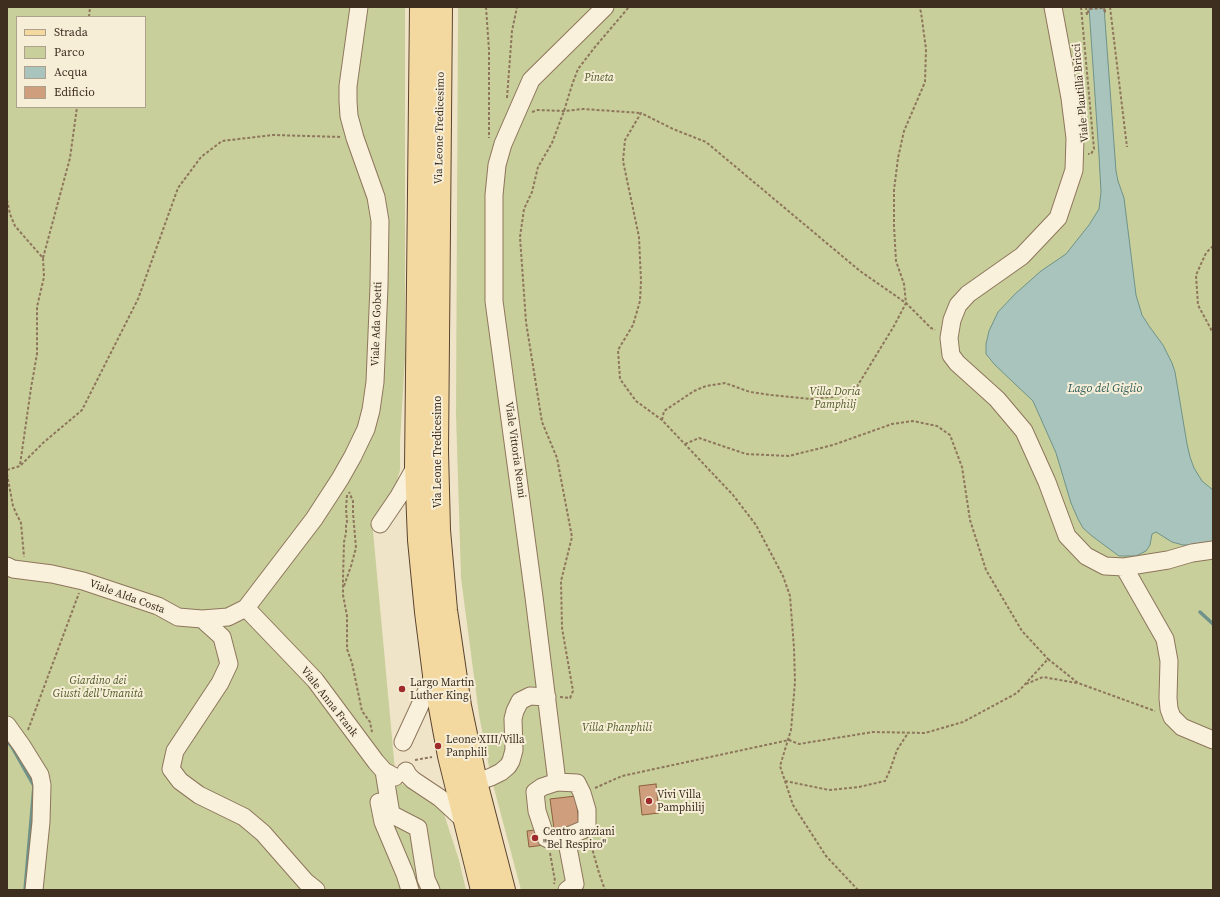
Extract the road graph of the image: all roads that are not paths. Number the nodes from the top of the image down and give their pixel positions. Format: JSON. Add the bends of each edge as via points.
{"nodes":[{"id":1,"x":359,"y":7,"type":"edge"},
{"id":2,"x":420,"y":7,"type":"edge"},
{"id":3,"x":441,"y":7,"type":"edge"},
{"id":4,"x":605,"y":7,"type":"edge"},
{"id":5,"x":1053,"y":7,"type":"edge"},
{"id":6,"x":416,"y":466,"type":"junction"},
{"id":7,"x":380,"y":524,"type":"dead end"},
{"id":8,"x":1213,"y":550,"type":"edge"},
{"id":9,"x":7,"y":566,"type":"edge"},
{"id":10,"x":1124,"y":567,"type":"junction"},
{"id":11,"x":246,"y":608,"type":"junction"},
{"id":12,"x":202,"y":619,"type":"junction"},
{"id":13,"x":434,"y":675,"type":"junction"},
{"id":14,"x":547,"y":697,"type":"junction"},
{"id":15,"x":7,"y":725,"type":"edge"},
{"id":16,"x":1213,"y":740,"type":"edge"},
{"id":17,"x":403,"y":742,"type":"dead end"},
{"id":18,"x":390,"y":770,"type":"junction"},
{"id":19,"x":476,"y":782,"type":"junction"},
{"id":20,"x":557,"y":782,"type":"junction"},
{"id":21,"x":465,"y":821,"type":"junction"},
{"id":22,"x":566,"y":837,"type":"junction"},
{"id":23,"x":568,"y":887,"type":"edge"},
{"id":24,"x":34,"y":890,"type":"edge"},
{"id":25,"x":316,"y":890,"type":"edge"},
{"id":26,"x":410,"y":890,"type":"edge"},
{"id":27,"x":431,"y":890,"type":"edge"},
{"id":28,"x":482,"y":890,"type":"edge"},
{"id":29,"x":504,"y":890,"type":"edge"}],
"edges":[{"from":1,"to":11,"type":"street","name":"Viale Ada Gobetti","via":[[348,86],[349,116],[376,197],[380,221],[379,286],[371,410],[366,429],[345,470],[314,519]]},
{"from":2,"to":6,"type":"main road","name":"Via Leone Tredicesimo"},
{"from":3,"to":19,"type":"main road","name":"Via Leone Tredicesimo","via":[[437,443],[439,530],[450,645]]},
{"from":4,"to":14,"type":"street","name":"Viale Vittoria Nenni","via":[[531,80],[503,144],[497,165],[494,195],[494,301]]},
{"from":5,"to":10,"type":"street","via":[[1070,98],[1075,145],[1074,170],[1058,218],[1022,256],[968,294],[958,305],[949,338],[951,355],[1024,431],[1067,536],[1086,556],[1105,566]]},
{"from":6,"to":7,"type":"street"},
{"from":6,"to":13,"type":"main road","name":"Via Leone Tredicesimo","via":[[421,561]]},
{"from":8,"to":10,"type":"street"},
{"from":9,"to":12,"type":"street","name":"Viale Alda Costa","via":[[84,581],[158,606],[178,617]]},
{"from":10,"to":16,"type":"street","via":[[1165,639],[1169,661],[1168,698],[1172,717],[1182,727]]},
{"from":11,"to":12,"type":"street","name":"Viale Alda Costa","via":[[228,617]]},
{"from":11,"to":18,"type":"street","name":"Viale Anna Frank","via":[[315,680]]},
{"from":12,"to":25,"type":"street","via":[[222,637],[229,664],[220,683],[175,751],[170,769],[180,781],[199,795],[244,817],[263,833]]},
{"from":13,"to":17,"type":"street"},
{"from":13,"to":21,"type":"main road","name":"Via Leone Tredicesimo","via":[[449,756]]},
{"from":14,"to":19,"type":"street","via":[[530,696],[520,701],[513,719],[514,750],[511,761],[501,772]]},
{"from":14,"to":20,"type":"street","name":"Viale Vittoria Nenni"},
{"from":15,"to":24,"type":"street","via":[[40,775],[42,785]]},
{"from":18,"to":21,"type":"street","via":[[411,778],[446,803]]},
{"from":18,"to":26,"type":"street","via":[[379,777],[379,805],[383,822]]},
{"from":18,"to":27,"type":"street","via":[[391,814],[418,828],[426,879]]},
{"from":19,"to":29,"type":"main road","name":"Via Leone Tredicesimo"},
{"from":20,"to":22,"type":"street","via":[[577,783],[587,810],[587,828]]},
{"from":20,"to":22,"type":"street","via":[[534,792],[537,811],[546,838],[550,840]]},
{"from":21,"to":28,"type":"main road","name":"Via Leone Tredicesimo"},
{"from":22,"to":23,"type":"street"}]}
